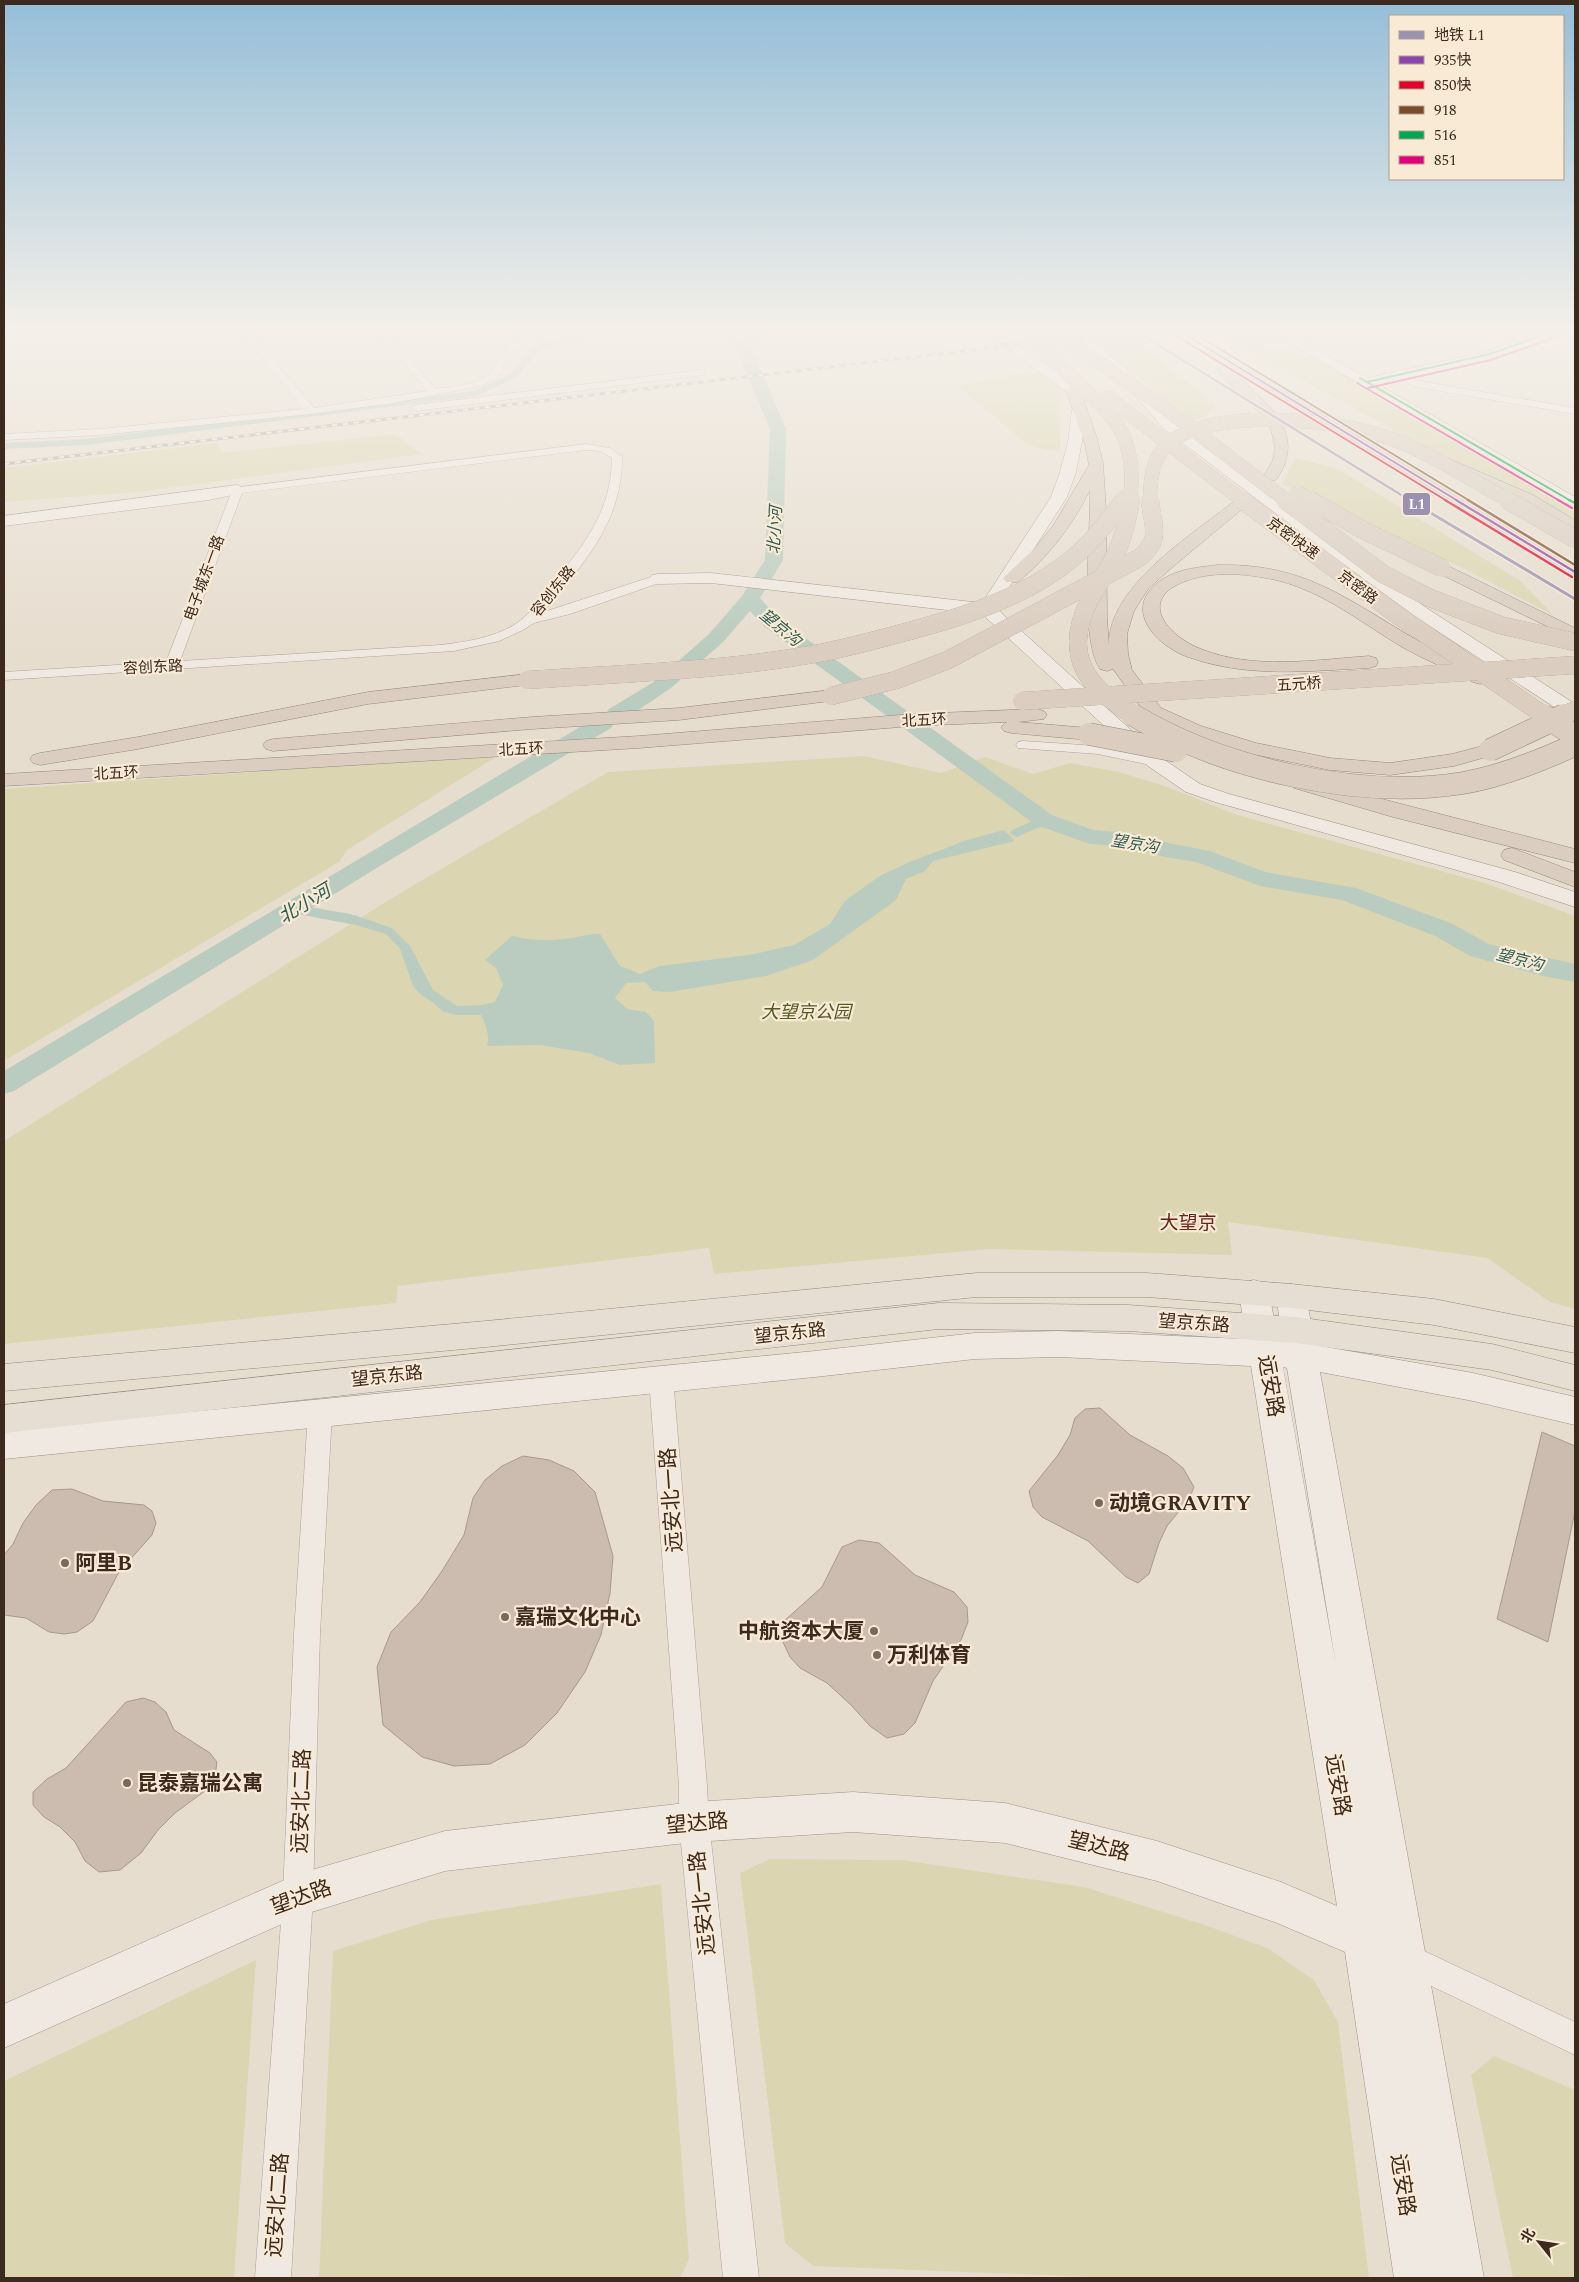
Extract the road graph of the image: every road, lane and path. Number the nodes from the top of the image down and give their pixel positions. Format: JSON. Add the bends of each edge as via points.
{"nodes":[{"id":1,"x":33,"y":435,"type":"edge"},
{"id":2,"x":1075,"y":435,"type":"edge"},
{"id":3,"x":1090,"y":435,"type":"edge"},
{"id":4,"x":1124,"y":435,"type":"edge"},
{"id":5,"x":1155,"y":435,"type":"edge"},
{"id":6,"x":1158,"y":435,"type":"edge"},
{"id":7,"x":1176,"y":435,"type":"edge"},
{"id":8,"x":1181,"y":435,"type":"edge"},
{"id":9,"x":1184,"y":435,"type":"edge"},
{"id":10,"x":1200,"y":435,"type":"edge"},
{"id":11,"x":1209,"y":435,"type":"edge"},
{"id":12,"x":1280,"y":435,"type":"edge"},
{"id":13,"x":1351,"y":435,"type":"edge"},
{"id":14,"x":1374,"y":435,"type":"edge"},
{"id":15,"x":1377,"y":435,"type":"edge"},
{"id":16,"x":1389,"y":435,"type":"edge"},
{"id":17,"x":1459,"y":435,"type":"edge"},
{"id":18,"x":4,"y":437,"type":"edge"},
{"id":19,"x":1096,"y":462,"type":"junction"},
{"id":20,"x":1132,"y":474,"type":"junction"},
{"id":21,"x":236,"y":490,"type":"junction"},
{"id":22,"x":1527,"y":498,"type":"junction"},
{"id":23,"x":1575,"y":503,"type":"edge"},
{"id":24,"x":1239,"y":505,"type":"junction"},
{"id":25,"x":4,"y":520,"type":"edge"},
{"id":26,"x":1575,"y":523,"type":"edge"},
{"id":27,"x":1575,"y":527,"type":"edge"},
{"id":28,"x":1575,"y":539,"type":"edge"},
{"id":29,"x":1575,"y":557,"type":"edge"},
{"id":30,"x":1139,"y":558,"type":"junction"},
{"id":31,"x":1575,"y":572,"type":"edge"},
{"id":32,"x":658,"y":579,"type":"joint"},
{"id":33,"x":987,"y":608,"type":"junction"},
{"id":34,"x":529,"y":620,"type":"junction"},
{"id":35,"x":1575,"y":635,"type":"edge"},
{"id":36,"x":1575,"y":642,"type":"edge"},
{"id":37,"x":1575,"y":650,"type":"edge"},
{"id":38,"x":1575,"y":665,"type":"edge"},
{"id":39,"x":171,"y":666,"type":"junction"},
{"id":40,"x":4,"y":676,"type":"edge"},
{"id":41,"x":530,"y":676,"type":"junction"},
{"id":42,"x":1480,"y":678,"type":"junction"},
{"id":43,"x":1575,"y":681,"type":"edge"},
{"id":44,"x":1022,"y":701,"type":"joint"},
{"id":45,"x":1575,"y":711,"type":"edge"},
{"id":46,"x":1154,"y":712,"type":"junction"},
{"id":47,"x":1037,"y":715,"type":"joint"},
{"id":48,"x":911,"y":719,"type":"junction"},
{"id":49,"x":1575,"y":719,"type":"edge"},
{"id":50,"x":863,"y":722,"type":"junction"},
{"id":51,"x":524,"y":729,"type":"junction"},
{"id":52,"x":1575,"y":737,"type":"edge"},
{"id":53,"x":1022,"y":745,"type":"dead end"},
{"id":54,"x":1575,"y":745,"type":"edge"},
{"id":55,"x":40,"y":759,"type":"junction"},
{"id":56,"x":4,"y":762,"type":"edge"},
{"id":57,"x":1155,"y":762,"type":"junction"},
{"id":58,"x":4,"y":780,"type":"edge"},
{"id":59,"x":1401,"y":812,"type":"junction"},
{"id":60,"x":1575,"y":856,"type":"edge"},
{"id":61,"x":1575,"y":880,"type":"edge"},
{"id":62,"x":1575,"y":900,"type":"edge"},
{"id":63,"x":875,"y":1323,"type":"junction"},
{"id":64,"x":1278,"y":1326,"type":"junction"},
{"id":65,"x":1575,"y":1340,"type":"edge"},
{"id":66,"x":815,"y":1364,"type":"junction"},
{"id":67,"x":4,"y":1378,"type":"edge"},
{"id":68,"x":661,"y":1378,"type":"junction"},
{"id":69,"x":1575,"y":1378,"type":"edge"},
{"id":70,"x":101,"y":1407,"type":"junction"},
{"id":71,"x":1575,"y":1411,"type":"edge"},
{"id":72,"x":320,"y":1413,"type":"junction"},
{"id":73,"x":4,"y":1420,"type":"edge"},
{"id":74,"x":138,"y":1432,"type":"junction"},
{"id":75,"x":4,"y":1445,"type":"edge"},
{"id":76,"x":694,"y":1822,"type":"junction"},
{"id":77,"x":298,"y":1895,"type":"junction"},
{"id":78,"x":1364,"y":1940,"type":"junction"},
{"id":79,"x":1403,"y":1956,"type":"junction"},
{"id":80,"x":4,"y":2026,"type":"edge"},
{"id":81,"x":1575,"y":2039,"type":"edge"},
{"id":82,"x":273,"y":2278,"type":"edge"},
{"id":83,"x":741,"y":2278,"type":"edge"},
{"id":84,"x":1418,"y":2278,"type":"edge"},
{"id":85,"x":1460,"y":2278,"type":"edge"}],
"edges":[{"from":1,"to":18,"type":"street"},
{"from":2,"to":33,"type":"street","via":[[1059,497]]},
{"from":3,"to":19,"type":"highway"},
{"from":4,"to":20,"type":"highway","bridge":true,"via":[[1130,449]]},
{"from":5,"to":42,"type":"street","name":"京密路"},
{"from":6,"to":52,"type":"highway","name":"京密快速","bridge":true,"via":[[1402,619]]},
{"from":7,"to":49,"type":"highway","name":"京密快速","bridge":true,"via":[[1412,610]]},
{"from":8,"to":45,"type":"street","name":"京密路","via":[[1422,613]]},
{"from":9,"to":30,"type":"highway","bridge":true,"via":[[1170,443],[1154,464],[1150,502],[1155,538],[1150,549]]},
{"from":10,"to":36,"type":"highway","bridge":true,"via":[[1383,574],[1489,623]]},
{"from":11,"to":35,"type":"highway","bridge":true,"via":[[1362,530]]},
{"from":12,"to":24,"type":"highway","bridge":true,"via":[[1281,456],[1271,477],[1258,492]]},
{"from":13,"to":31,"type":"highway"},
{"from":14,"to":29,"type":"highway"},
{"from":15,"to":28,"type":"highway","bridge":true,"via":[[1396,440],[1443,463]]},
{"from":16,"to":22,"type":"highway"},
{"from":17,"to":23,"type":"street"},
{"from":19,"to":41,"type":"highway","via":[[1074,507],[1051,542],[1032,563],[1012,578],[963,603],[908,621],[791,648]]},
{"from":19,"to":46,"type":"highway","via":[[1098,621],[1102,655],[1116,680],[1132,697]]},
{"from":20,"to":41,"type":"highway","bridge":true,"via":[[1126,494],[1110,521],[1064,565],[999,601],[954,619],[816,653],[708,667]]},
{"from":20,"to":54,"type":"highway","bridge":true,"via":[[1131,503],[1124,532],[1081,622],[1078,656],[1096,686],[1144,723],[1171,737],[1237,760],[1309,778],[1369,786],[1446,786],[1482,780],[1504,775]]},
{"from":21,"to":25,"type":"street"},
{"from":21,"to":34,"type":"street","name":"容创东路","via":[[586,446],[611,451],[617,457],[619,478],[610,509],[588,547]]},
{"from":21,"to":39,"type":"street","name":"电子城东一路"},
{"from":22,"to":26,"type":"highway"},
{"from":22,"to":27,"type":"highway"},
{"from":24,"to":30,"type":"highway"},
{"from":24,"to":46,"type":"highway","via":[[1163,566],[1142,586],[1125,612],[1118,634],[1123,670]]},
{"from":30,"to":51,"type":"highway","bridge":true,"via":[[948,660],[896,680],[831,696]]},
{"from":32,"to":33,"type":"street","via":[[721,580]]},
{"from":32,"to":34,"type":"street"},
{"from":33,"to":57,"type":"street"},
{"from":34,"to":39,"type":"street","name":"容创东路","via":[[472,646]]},
{"from":37,"to":42,"type":"highway","via":[[1369,662],[1278,667],[1246,665],[1196,654],[1176,644],[1159,631],[1150,616],[1151,603],[1161,588],[1178,578],[1200,572],[1227,570],[1283,577],[1334,598],[1425,651]]},
{"from":38,"to":44,"type":"highway","name":"五元桥","bridge":true},
{"from":39,"to":40,"type":"street","name":"容创东路"},
{"from":41,"to":55,"type":"highway","via":[[368,698]]},
{"from":42,"to":52,"type":"street","name":"京密路"},
{"from":43,"to":47,"type":"highway","name":"五元桥","bridge":true},
{"from":44,"to":48,"type":"highway","name":"北五环"},
{"from":45,"to":46,"type":"highway","bridge":true,"via":[[1490,750],[1454,760],[1390,769],[1330,764],[1252,748],[1194,730]]},
{"from":47,"to":48,"type":"highway","name":"北五环"},
{"from":48,"to":50,"type":"highway"},
{"from":48,"to":50,"type":"highway","name":"北五环"},
{"from":48,"to":59,"type":"highway","bridge":true,"via":[[1089,734],[1149,745]]},
{"from":50,"to":51,"type":"highway","name":"北五环"},
{"from":50,"to":58,"type":"highway","name":"北五环","via":[[639,742]]},
{"from":51,"to":55,"type":"highway","name":"北五环"},
{"from":53,"to":57,"type":"street","via":[[1098,750]]},
{"from":55,"to":56,"type":"highway","name":"北五环"},
{"from":57,"to":62,"type":"street","via":[[1193,788],[1222,798],[1507,877]]},
{"from":59,"to":60,"type":"highway"},
{"from":59,"to":61,"type":"highway"},
{"from":63,"to":64,"type":"main road","name":"望京东路","via":[[939,1316],[1128,1318]]},
{"from":63,"to":66,"type":"street"},
{"from":63,"to":70,"type":"main road","name":"望京东路"},
{"from":64,"to":65,"type":"main road","name":"望京东路","via":[[1434,1312]]},
{"from":64,"to":66,"type":"street","via":[[1059,1344],[984,1345]]},
{"from":64,"to":67,"type":"main road","name":"望京东路","via":[[1147,1285],[977,1285]]},
{"from":64,"to":69,"type":"main road","name":"望京东路","via":[[1492,1357]]},
{"from":64,"to":71,"type":"street","via":[[1474,1387]]},
{"from":64,"to":78,"type":"street","name":"远安路"},
{"from":64,"to":79,"type":"street","name":"远安路"},
{"from":66,"to":68,"type":"street"},
{"from":68,"to":72,"type":"street"},
{"from":68,"to":76,"type":"street","name":"远安北一路"},
{"from":70,"to":73,"type":"main road","name":"望京东路"},
{"from":70,"to":74,"type":"street"},
{"from":72,"to":74,"type":"street"},
{"from":72,"to":77,"type":"street","name":"远安北二路","via":[[306,1634]]},
{"from":74,"to":75,"type":"street"},
{"from":76,"to":77,"type":"street","name":"望达路","via":[[445,1851]]},
{"from":76,"to":78,"type":"street","name":"望达路","via":[[853,1812],[1005,1823],[1157,1861],[1281,1903]]},
{"from":76,"to":83,"type":"street","name":"远安北一路"},
{"from":77,"to":80,"type":"street","name":"望达路"},
{"from":77,"to":82,"type":"street","name":"远安北二路"},
{"from":78,"to":79,"type":"street","name":"望达路"},
{"from":78,"to":84,"type":"street","name":"远安路"},
{"from":79,"to":81,"type":"street"},
{"from":79,"to":85,"type":"street","name":"远安路"}]}
